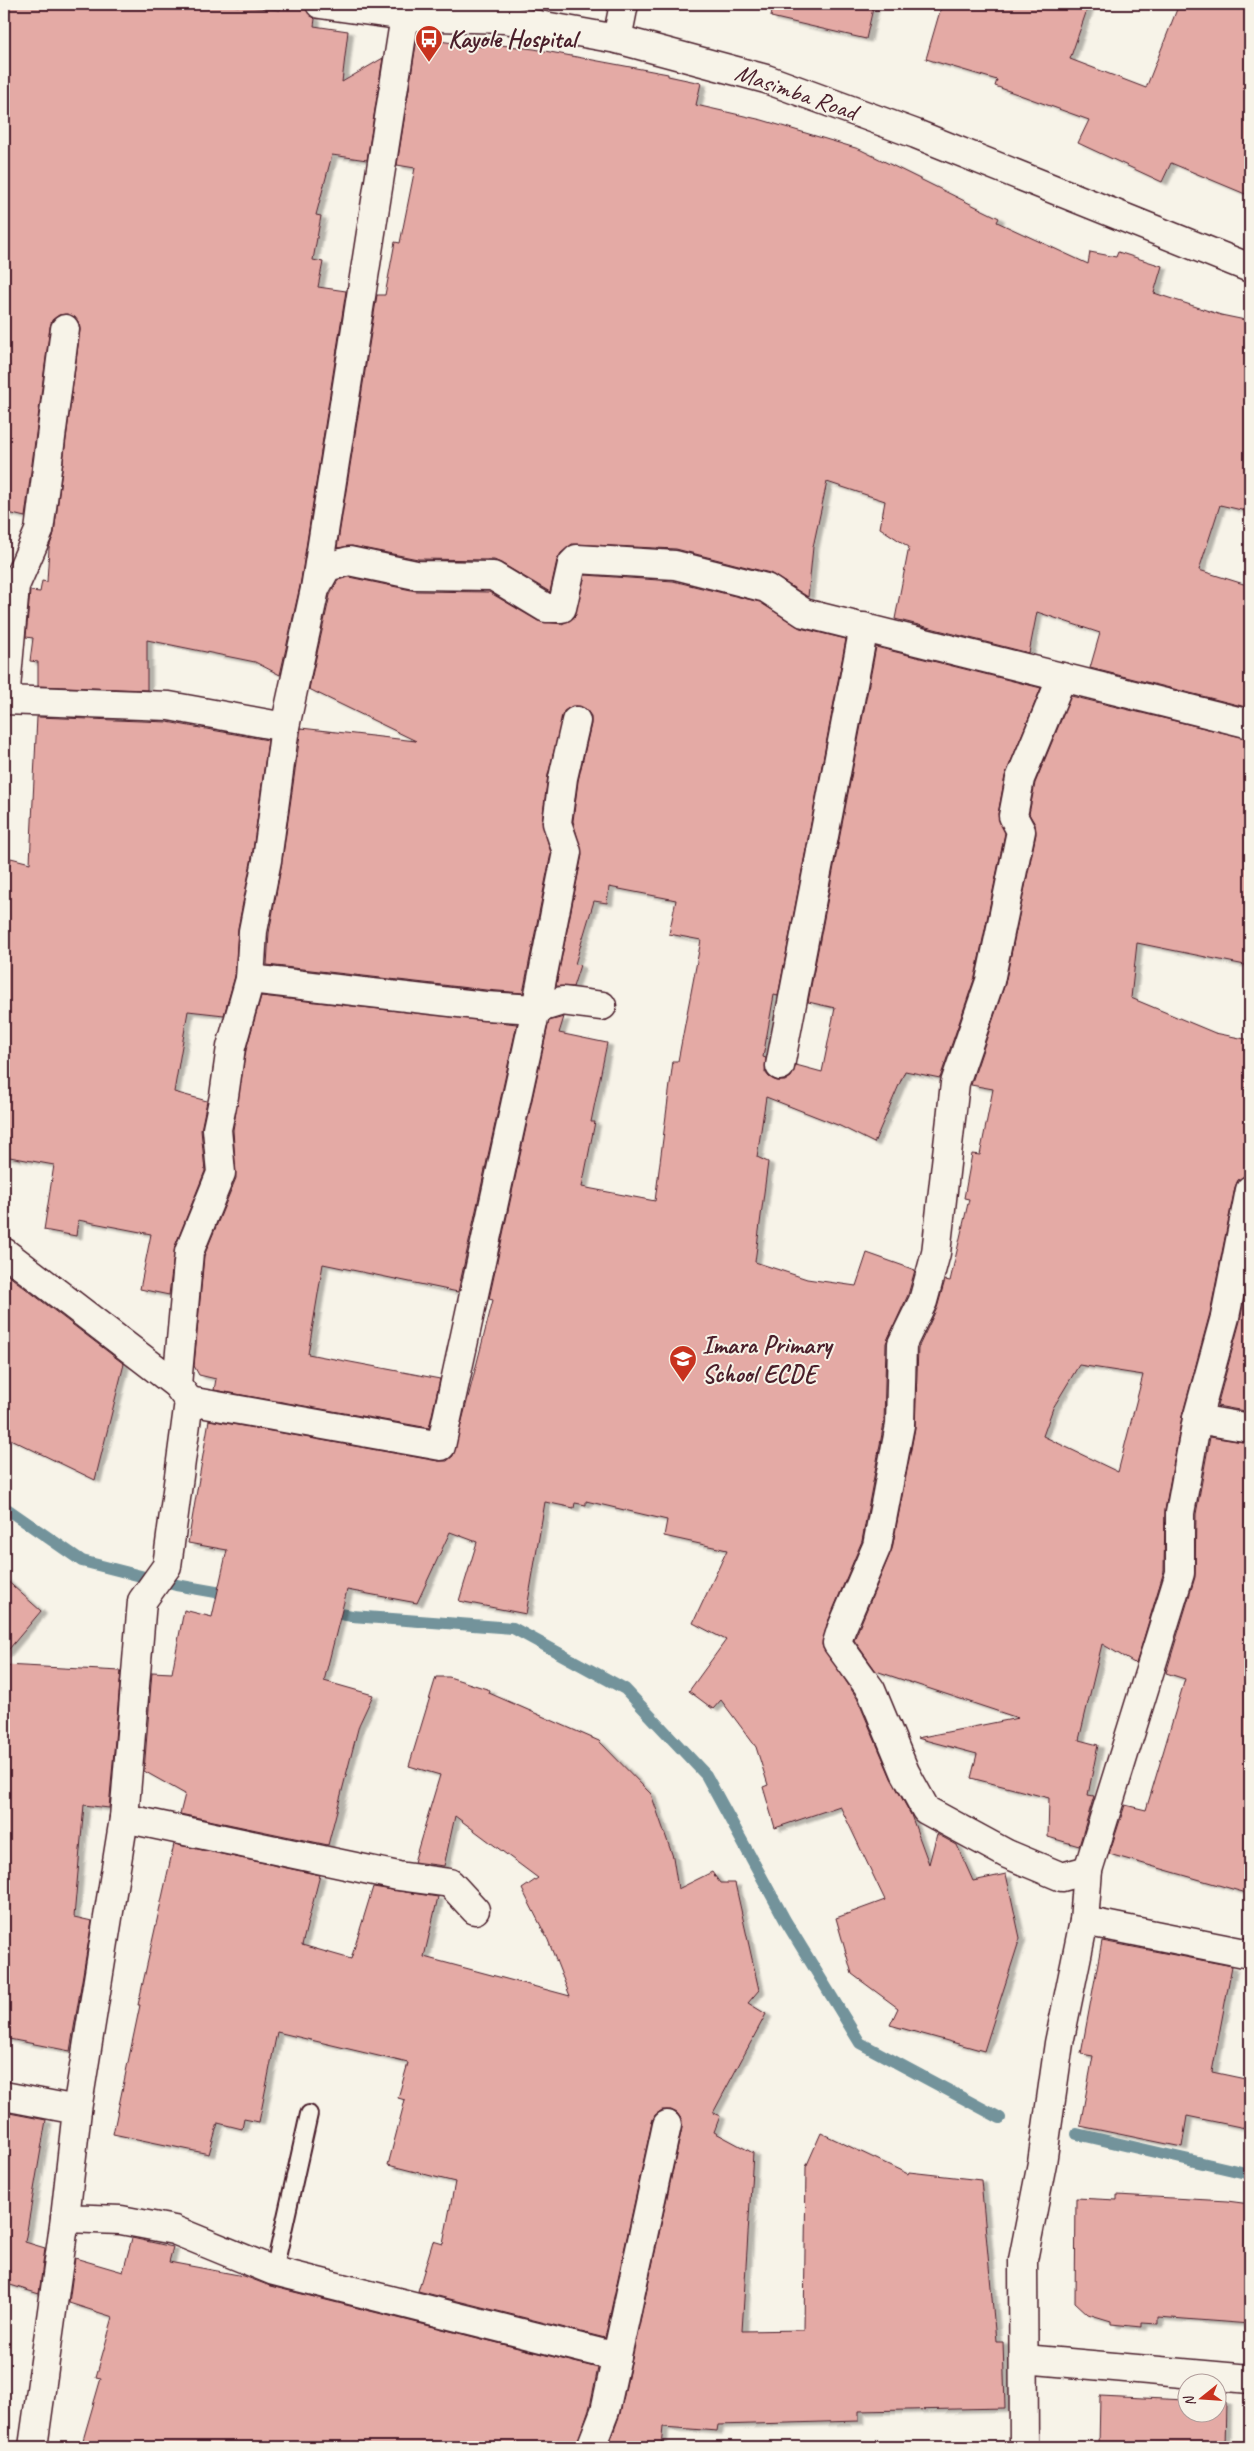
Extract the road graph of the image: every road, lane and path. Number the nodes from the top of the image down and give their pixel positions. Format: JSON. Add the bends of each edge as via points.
{"nodes":[{"id":1,"x":320,"y":4,"type":"edge"},
{"id":2,"x":624,"y":4,"type":"edge"},
{"id":3,"x":405,"y":16,"type":"junction"},
{"id":4,"x":617,"y":39,"type":"junction"},
{"id":5,"x":1250,"y":268,"type":"edge"},
{"id":6,"x":65,"y":329,"type":"dead end"},
{"id":7,"x":315,"y":589,"type":"junction"},
{"id":8,"x":864,"y":627,"type":"junction"},
{"id":9,"x":1062,"y":677,"type":"junction"},
{"id":10,"x":4,"y":700,"type":"edge"},
{"id":11,"x":576,"y":721,"type":"dead end"},
{"id":12,"x":1250,"y":724,"type":"edge"},
{"id":13,"x":285,"y":727,"type":"junction"},
{"id":14,"x":250,"y":979,"type":"junction"},
{"id":15,"x":602,"y":1006,"type":"dead end"},
{"id":16,"x":536,"y":1009,"type":"junction"},
{"id":17,"x":780,"y":1066,"type":"dead end"},
{"id":18,"x":1250,"y":1190,"type":"edge"},
{"id":19,"x":4,"y":1252,"type":"edge"},
{"id":20,"x":183,"y":1393,"type":"junction"},
{"id":21,"x":1198,"y":1419,"type":"junction"},
{"id":22,"x":1250,"y":1428,"type":"edge"},
{"id":23,"x":124,"y":1818,"type":"junction"},
{"id":24,"x":1088,"y":1870,"type":"junction"},
{"id":25,"x":475,"y":1910,"type":"dead end"},
{"id":26,"x":1084,"y":1921,"type":"junction"},
{"id":27,"x":1250,"y":1954,"type":"edge"},
{"id":28,"x":4,"y":2096,"type":"edge"},
{"id":29,"x":77,"y":2110,"type":"junction"},
{"id":30,"x":310,"y":2114,"type":"dead end"},
{"id":31,"x":667,"y":2125,"type":"dead end"},
{"id":32,"x":65,"y":2218,"type":"junction"},
{"id":33,"x":274,"y":2271,"type":"junction"},
{"id":34,"x":617,"y":2357,"type":"junction"},
{"id":35,"x":1024,"y":2359,"type":"junction"},
{"id":36,"x":1250,"y":2380,"type":"edge"},
{"id":37,"x":33,"y":2447,"type":"edge"},
{"id":38,"x":592,"y":2447,"type":"edge"},
{"id":39,"x":1024,"y":2447,"type":"edge"}],
"edges":[{"from":1,"to":3,"type":"street","name":"Masimba Road"},
{"from":2,"to":4,"type":"street"},
{"from":3,"to":4,"type":"street","name":"Masimba Road","via":[[505,19]]},
{"from":3,"to":7,"type":"street"},
{"from":4,"to":5,"type":"street","name":"Masimba Road","via":[[776,82],[916,134]]},
{"from":6,"to":10,"type":"street","via":[[39,532],[15,586]]},
{"from":7,"to":8,"type":"street","via":[[327,567],[349,560],[416,575],[493,576],[546,608],[562,608],[572,564],[577,559],[665,563],[766,588],[804,613]]},
{"from":7,"to":13,"type":"street"},
{"from":8,"to":9,"type":"street"},
{"from":8,"to":17,"type":"street"},
{"from":9,"to":12,"type":"street"},
{"from":9,"to":24,"type":"street","via":[[1020,779],[1013,816],[1021,831],[990,980],[955,1083],[936,1252],[924,1300],[902,1344],[900,1425],[877,1546],[837,1643],[870,1690],[905,1772],[926,1810],[1007,1854],[1062,1878]]},
{"from":10,"to":13,"type":"street","via":[[169,706]]},
{"from":11,"to":16,"type":"street","via":[[557,823],[567,852]]},
{"from":13,"to":14,"type":"street","via":[[267,860],[253,930]]},
{"from":14,"to":16,"type":"street"},
{"from":14,"to":20,"type":"street","via":[[230,1047],[217,1129],[221,1173],[189,1252]]},
{"from":15,"to":16,"type":"street","via":[[562,1001]]},
{"from":16,"to":20,"type":"street","via":[[441,1446]]},
{"from":18,"to":21,"type":"street","via":[[1226,1317]]},
{"from":19,"to":20,"type":"street"},
{"from":20,"to":23,"type":"street","via":[[167,1566],[142,1601]]},
{"from":21,"to":22,"type":"street"},
{"from":21,"to":24,"type":"street","via":[[1180,1513],[1180,1573]]},
{"from":23,"to":25,"type":"street","via":[[398,1876],[450,1883]]},
{"from":23,"to":29,"type":"street"},
{"from":24,"to":26,"type":"street"},
{"from":26,"to":27,"type":"street"},
{"from":26,"to":35,"type":"street","via":[[1059,2043],[1042,2163],[1023,2260]]},
{"from":28,"to":29,"type":"street"},
{"from":29,"to":32,"type":"street"},
{"from":30,"to":33,"type":"lane"},
{"from":31,"to":34,"type":"street"},
{"from":32,"to":33,"type":"street","via":[[121,2220],[174,2230]]},
{"from":32,"to":37,"type":"street"},
{"from":33,"to":34,"type":"street"},
{"from":34,"to":38,"type":"street","via":[[605,2411]]},
{"from":35,"to":36,"type":"street"},
{"from":35,"to":39,"type":"street"}]}
